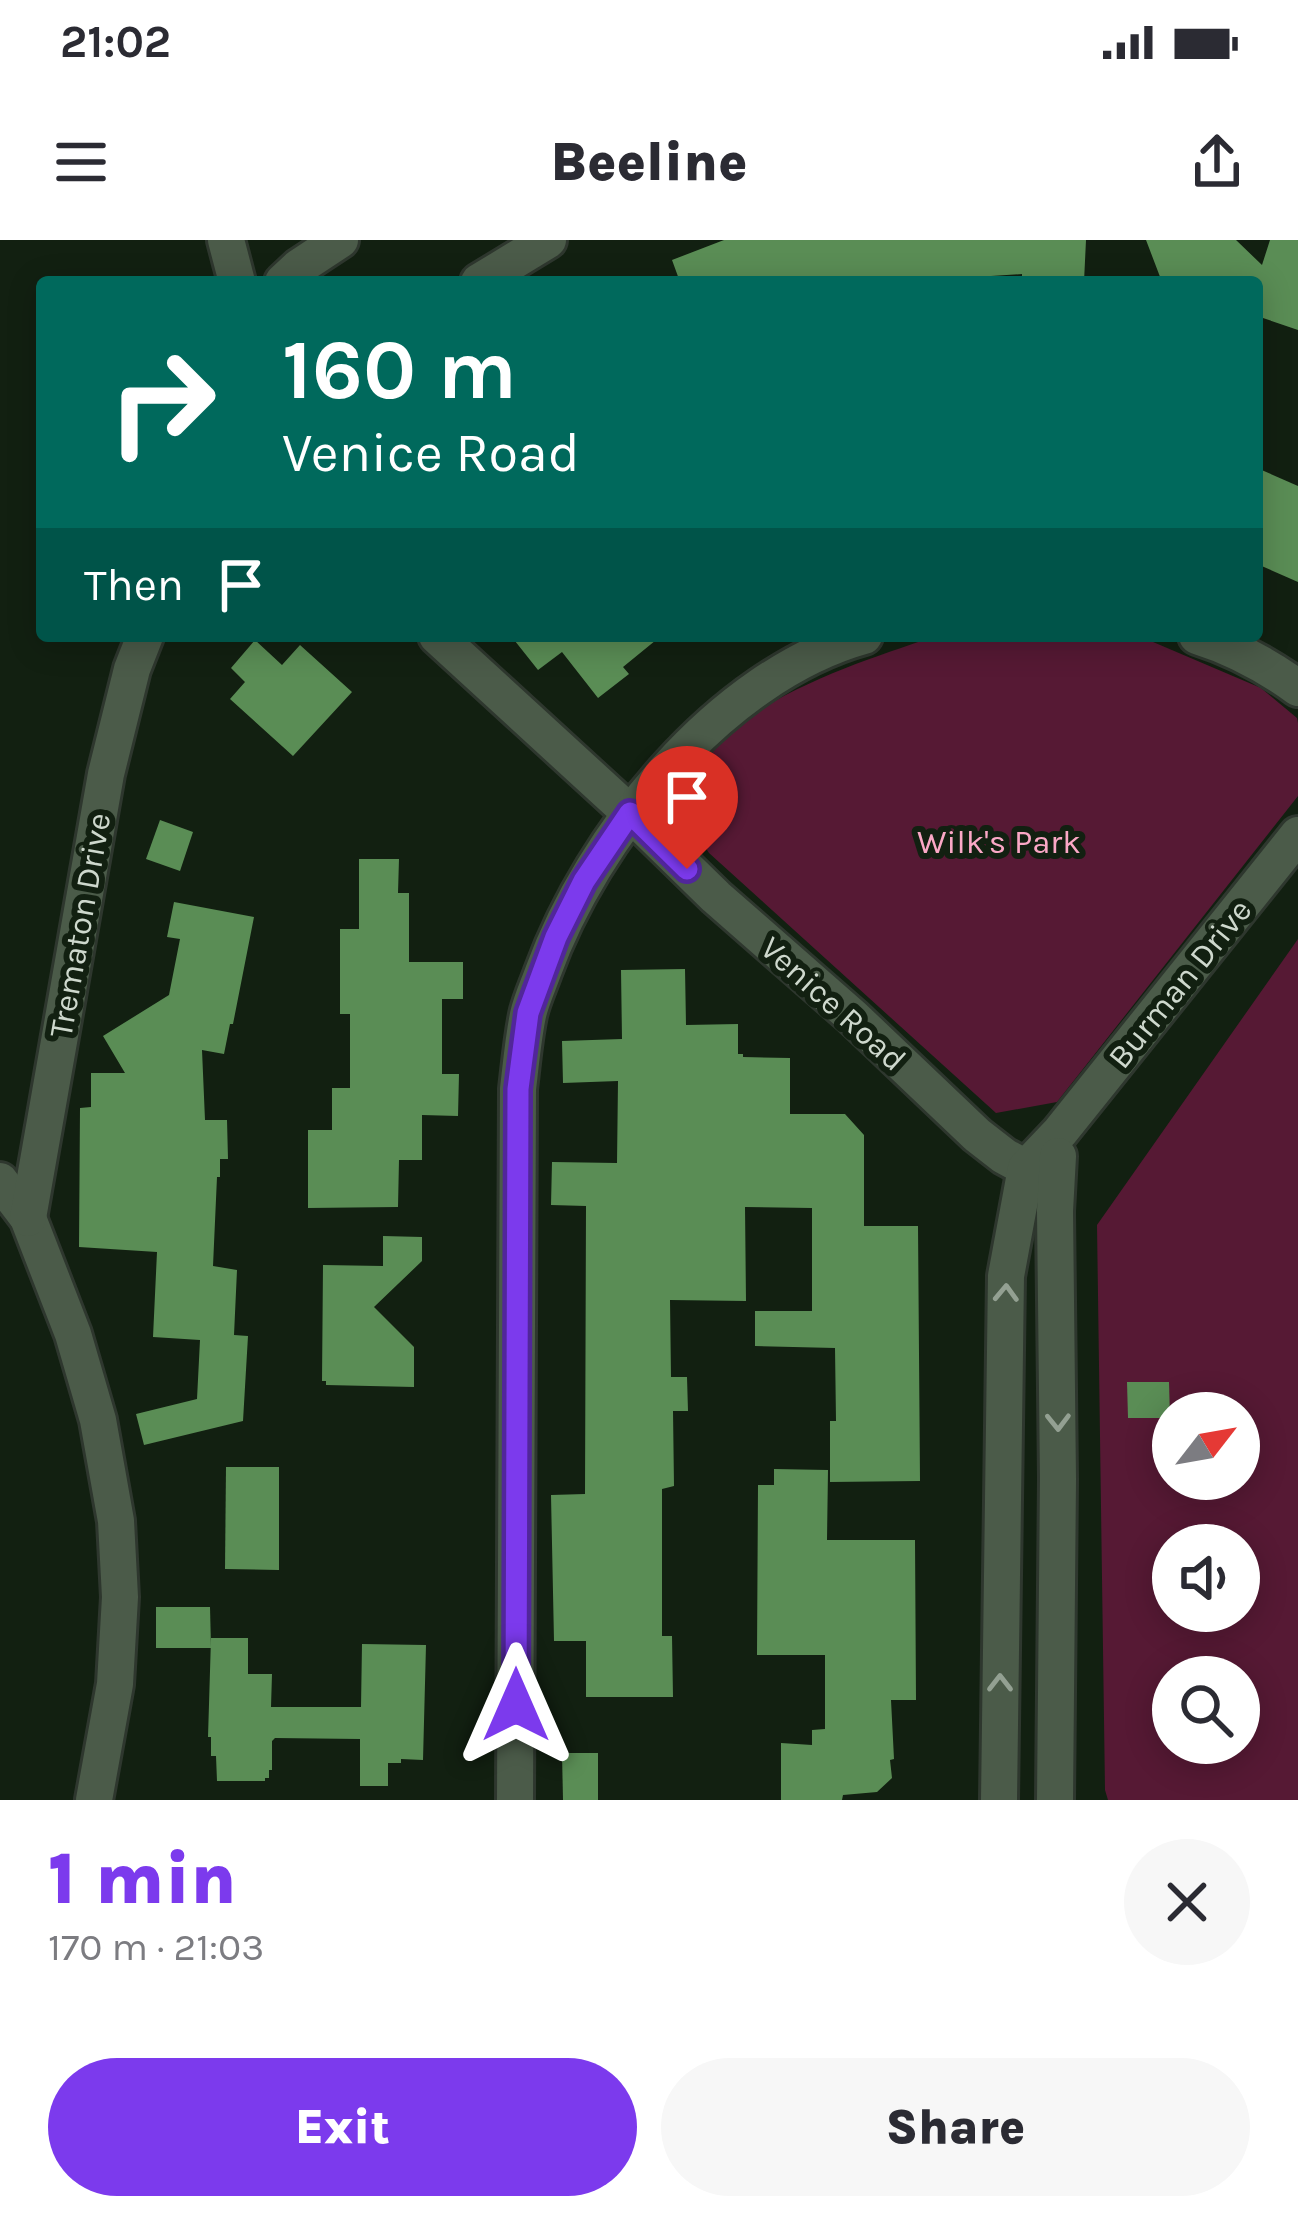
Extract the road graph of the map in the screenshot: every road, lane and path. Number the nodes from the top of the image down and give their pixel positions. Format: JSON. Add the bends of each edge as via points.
{"nodes":[{"id":1,"x":226,"y":240,"type":"edge"},
{"id":2,"x":340,"y":240,"type":"edge"},
{"id":3,"x":548,"y":240,"type":"edge"},
{"id":4,"x":235,"y":276,"type":"edge"},
{"id":5,"x":290,"y":276,"type":"edge"},
{"id":6,"x":489,"y":276,"type":"edge"},
{"id":7,"x":143,"y":642,"type":"edge"},
{"id":8,"x":443,"y":642,"type":"edge"},
{"id":9,"x":843,"y":642,"type":"edge"},
{"id":10,"x":1216,"y":642,"type":"edge"},
{"id":11,"x":1298,"y":688,"type":"edge"},
{"id":12,"x":630,"y":813,"type":"junction"},
{"id":13,"x":1298,"y":835,"type":"edge"},
{"id":14,"x":1041,"y":1174,"type":"junction"},
{"id":15,"x":0,"y":1181,"type":"edge"},
{"id":16,"x":28,"y":1218,"type":"junction"},
{"id":17,"x":1002,"y":1474,"type":"junction"},
{"id":18,"x":1058,"y":1479,"type":"junction"},
{"id":19,"x":94,"y":1800,"type":"edge"},
{"id":20,"x":515,"y":1800,"type":"edge"},
{"id":21,"x":999,"y":1800,"type":"edge"},
{"id":22,"x":1055,"y":1800,"type":"edge"}],
"edges":[{"from":1,"to":4,"type":"street"},
{"from":2,"to":5,"type":"street"},
{"from":3,"to":6,"type":"street"},
{"from":7,"to":16,"type":"street","name":"Trematon Drive","via":[[106,774]]},
{"from":8,"to":12,"type":"street","name":"Venice Road"},
{"from":9,"to":12,"type":"street","via":[[744,698]]},
{"from":10,"to":11,"type":"street"},
{"from":12,"to":14,"type":"street","name":"Venice Road","via":[[977,1135]]},
{"from":12,"to":20,"type":"street","via":[[556,937],[528,1013],[518,1089]]},
{"from":13,"to":14,"type":"street","name":"Burman Drive","via":[[1060,1132]]},
{"from":17,"to":14,"type":"street","one_way":true,"via":[[1006,1276]]},
{"from":14,"to":18,"type":"street","one_way":true},
{"from":15,"to":16,"type":"street"},
{"from":16,"to":19,"type":"street","via":[[98,1420],[116,1521],[115,1684]]},
{"from":17,"to":18,"type":"street"},
{"from":21,"to":17,"type":"street","one_way":true},
{"from":18,"to":22,"type":"street"}]}
